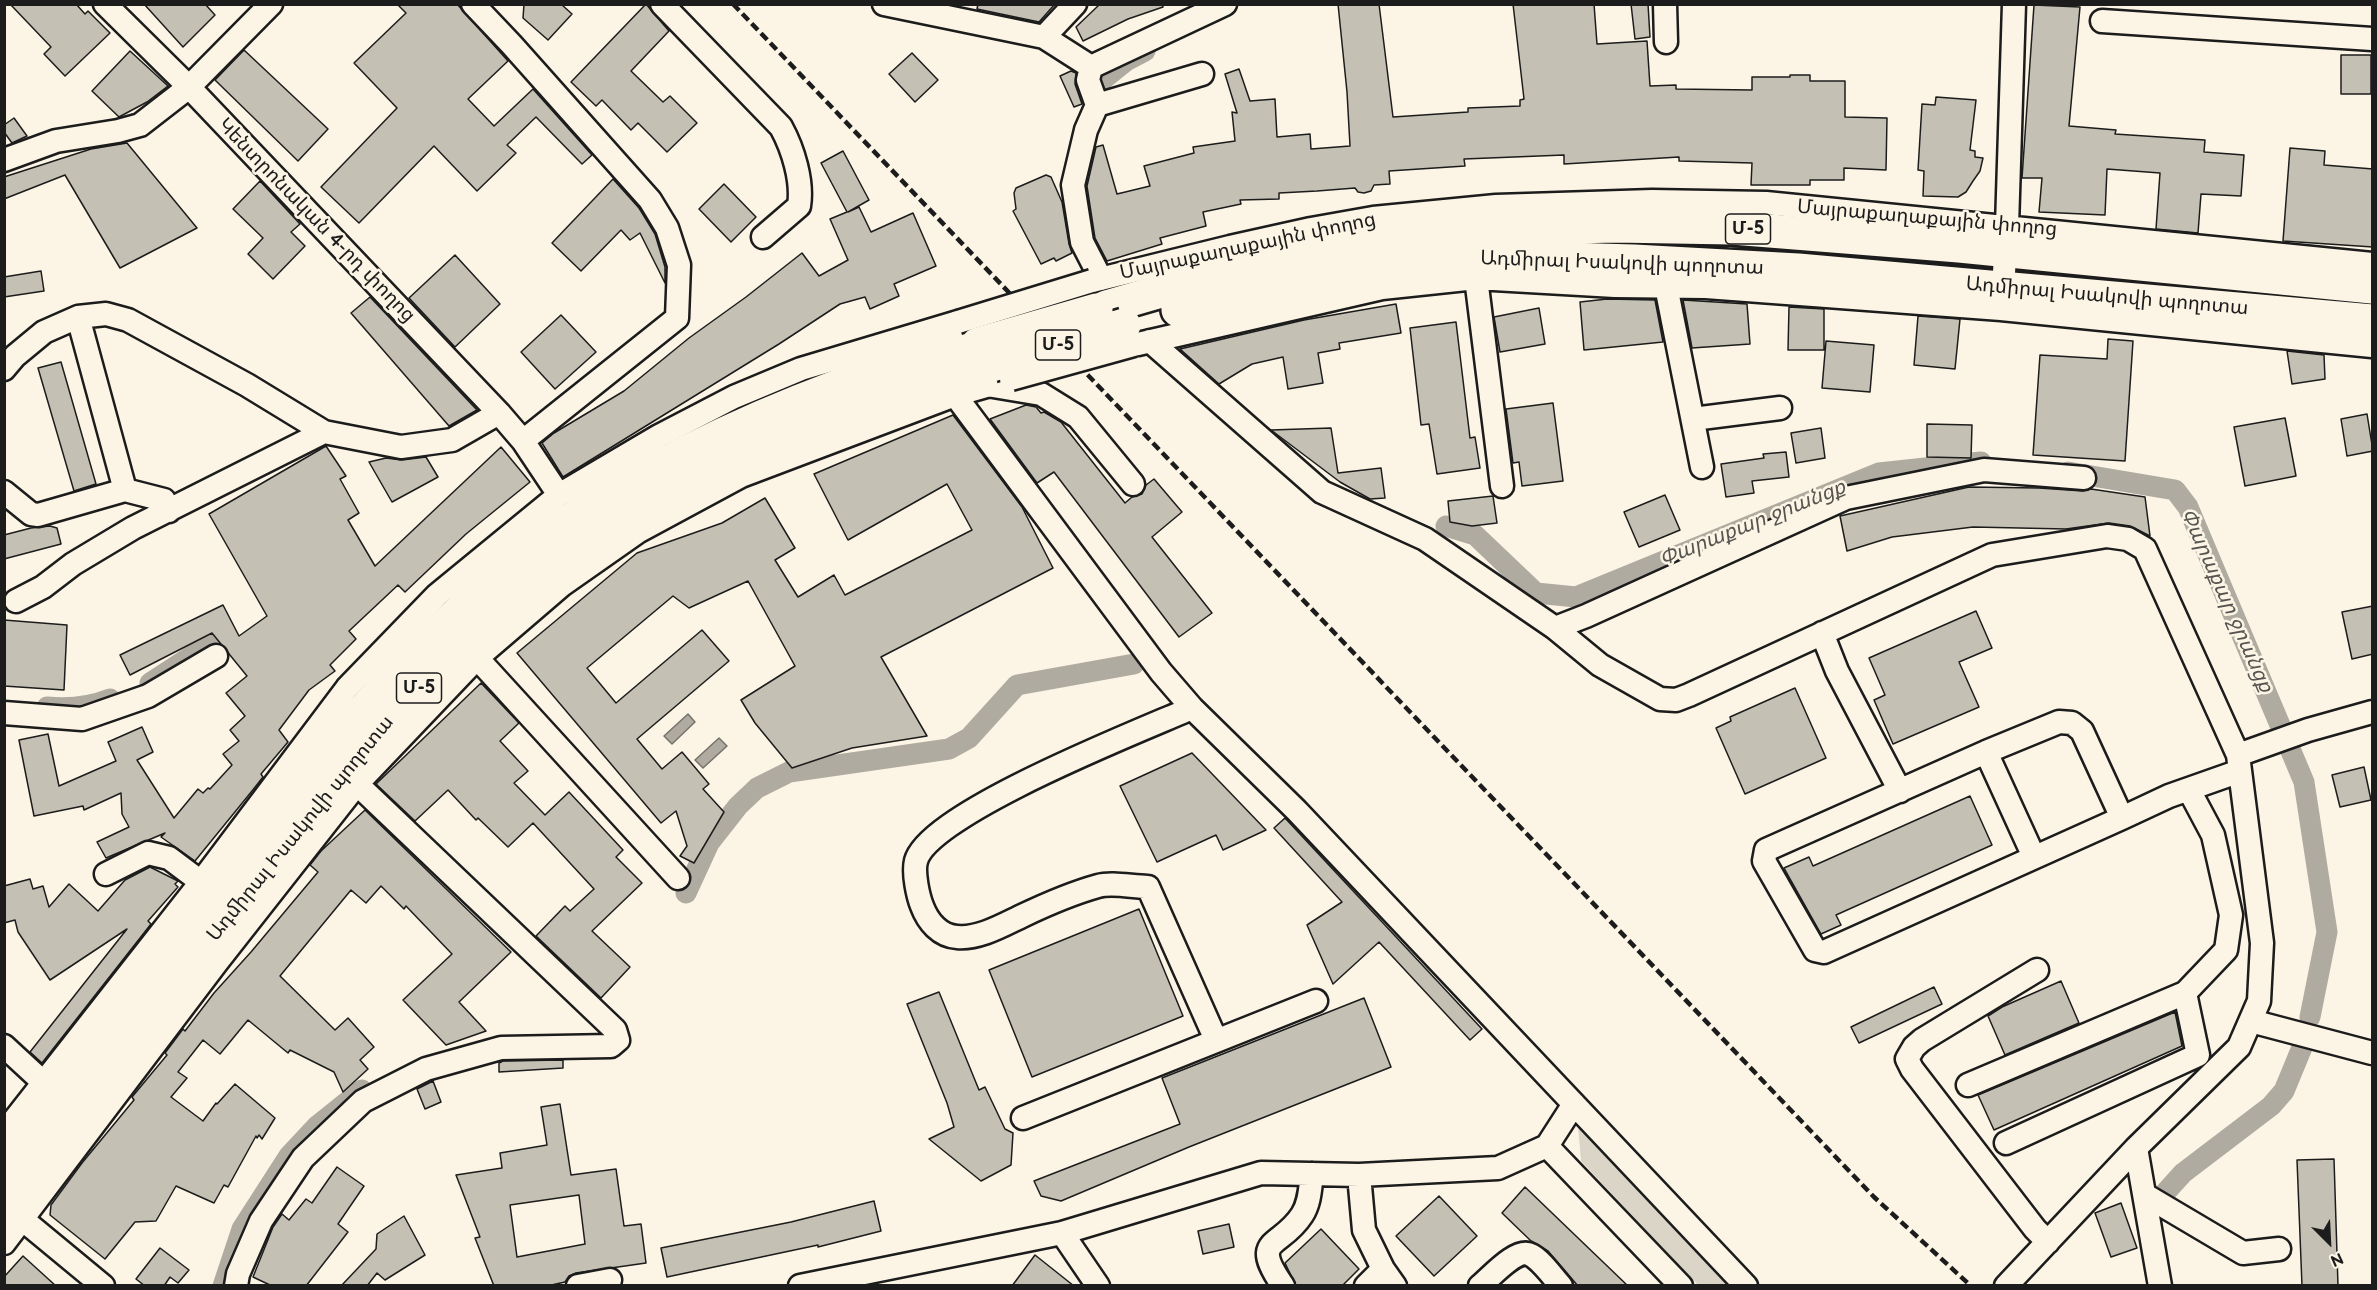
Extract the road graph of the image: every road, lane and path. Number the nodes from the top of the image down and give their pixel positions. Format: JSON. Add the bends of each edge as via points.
{"nodes":[{"id":1,"x":105,"y":4,"type":"edge"},
{"id":2,"x":271,"y":4,"type":"edge"},
{"id":3,"x":473,"y":4,"type":"edge"},
{"id":4,"x":662,"y":4,"type":"edge"},
{"id":5,"x":1075,"y":4,"type":"edge"},
{"id":6,"x":1225,"y":4,"type":"edge"},
{"id":7,"x":1665,"y":4,"type":"edge"},
{"id":8,"x":2014,"y":4,"type":"edge"},
{"id":9,"x":894,"y":6,"type":"edge"},
{"id":10,"x":2102,"y":21,"type":"dead end"},
{"id":11,"x":1044,"y":37,"type":"junction"},
{"id":12,"x":2373,"y":39,"type":"edge"},
{"id":13,"x":1666,"y":42,"type":"dead end"},
{"id":14,"x":1091,"y":66,"type":"junction"},
{"id":15,"x":1202,"y":74,"type":"dead end"},
{"id":16,"x":189,"y":87,"type":"junction"},
{"id":17,"x":1097,"y":105,"type":"junction"},
{"id":18,"x":4,"y":160,"type":"edge"},
{"id":19,"x":763,"y":237,"type":"dead end"},
{"id":20,"x":2006,"y":238,"type":"junction"},
{"id":21,"x":2373,"y":264,"type":"edge"},
{"id":22,"x":1663,"y":274,"type":"junction"},
{"id":23,"x":1476,"y":278,"type":"junction"},
{"id":24,"x":2373,"y":287,"type":"edge"},
{"id":25,"x":2002,"y":298,"type":"junction"},
{"id":26,"x":1118,"y":313,"type":"junction"},
{"id":27,"x":78,"y":317,"type":"junction"},
{"id":28,"x":2373,"y":321,"type":"edge"},
{"id":29,"x":2373,"y":346,"type":"edge"},
{"id":30,"x":985,"y":359,"type":"junction"},
{"id":31,"x":4,"y":369,"type":"edge"},
{"id":32,"x":955,"y":395,"type":"junction"},
{"id":33,"x":1780,"y":408,"type":"dead end"},
{"id":34,"x":499,"y":413,"type":"junction"},
{"id":35,"x":1693,"y":419,"type":"junction"},
{"id":36,"x":324,"y":432,"type":"junction"},
{"id":37,"x":523,"y":441,"type":"junction"},
{"id":38,"x":1702,"y":467,"type":"dead end"},
{"id":39,"x":2084,"y":478,"type":"dead end"},
{"id":40,"x":1133,"y":484,"type":"dead end"},
{"id":41,"x":1502,"y":486,"type":"dead end"},
{"id":42,"x":125,"y":490,"type":"junction"},
{"id":43,"x":4,"y":492,"type":"edge"},
{"id":44,"x":559,"y":495,"type":"junction"},
{"id":45,"x":169,"y":511,"type":"junction"},
{"id":46,"x":16,"y":601,"type":"dead end"},
{"id":47,"x":1555,"y":628,"type":"junction"},
{"id":48,"x":1822,"y":633,"type":"junction"},
{"id":49,"x":216,"y":656,"type":"dead end"},
{"id":50,"x":477,"y":658,"type":"junction"},
{"id":51,"x":357,"y":697,"type":"junction"},
{"id":52,"x":1192,"y":708,"type":"junction"},
{"id":53,"x":2373,"y":712,"type":"edge"},
{"id":54,"x":4,"y":713,"type":"edge"},
{"id":55,"x":1986,"y":752,"type":"junction"},
{"id":56,"x":2239,"y":763,"type":"junction"},
{"id":57,"x":357,"y":784,"type":"junction"},
{"id":58,"x":2188,"y":790,"type":"junction"},
{"id":59,"x":1900,"y":791,"type":"junction"},
{"id":60,"x":2122,"y":818,"type":"junction"},
{"id":61,"x":2034,"y":857,"type":"junction"},
{"id":62,"x":106,"y":874,"type":"dead end"},
{"id":63,"x":678,"y":878,"type":"dead end"},
{"id":64,"x":201,"y":882,"type":"junction"},
{"id":65,"x":210,"y":956,"type":"junction"},
{"id":66,"x":2037,"y":970,"type":"dead end"},
{"id":67,"x":2185,"y":993,"type":"junction"},
{"id":68,"x":1316,"y":1000,"type":"dead end"},
{"id":69,"x":2251,"y":1021,"type":"junction"},
{"id":70,"x":1216,"y":1040,"type":"junction"},
{"id":71,"x":4,"y":1046,"type":"edge"},
{"id":72,"x":2373,"y":1053,"type":"edge"},
{"id":73,"x":44,"y":1083,"type":"junction"},
{"id":74,"x":1968,"y":1085,"type":"dead end"},
{"id":75,"x":1574,"y":1104,"type":"junction"},
{"id":76,"x":1023,"y":1118,"type":"dead end"},
{"id":77,"x":4,"y":1133,"type":"edge"},
{"id":78,"x":2006,"y":1143,"type":"dead end"},
{"id":79,"x":1547,"y":1146,"type":"junction"},
{"id":80,"x":2136,"y":1148,"type":"junction"},
{"id":81,"x":4,"y":1169,"type":"edge"},
{"id":82,"x":1312,"y":1174,"type":"junction"},
{"id":83,"x":1359,"y":1175,"type":"junction"},
{"id":84,"x":2145,"y":1195,"type":"junction"},
{"id":85,"x":13,"y":1215,"type":"edge"},
{"id":86,"x":1062,"y":1233,"type":"junction"},
{"id":87,"x":2048,"y":1242,"type":"junction"},
{"id":88,"x":4,"y":1243,"type":"edge"},
{"id":89,"x":2279,"y":1248,"type":"dead end"},
{"id":90,"x":874,"y":1277,"type":"edge"},
{"id":91,"x":1389,"y":1277,"type":"edge"},
{"id":92,"x":610,"y":1280,"type":"dead end"},
{"id":93,"x":2010,"y":1282,"type":"edge"},
{"id":94,"x":103,"y":1286,"type":"edge"},
{"id":95,"x":236,"y":1286,"type":"edge"},
{"id":96,"x":578,"y":1286,"type":"edge"},
{"id":97,"x":800,"y":1286,"type":"edge"},
{"id":98,"x":1098,"y":1286,"type":"edge"},
{"id":99,"x":1283,"y":1286,"type":"edge"},
{"id":100,"x":1366,"y":1286,"type":"edge"},
{"id":101,"x":1480,"y":1286,"type":"edge"},
{"id":102,"x":1561,"y":1286,"type":"edge"},
{"id":103,"x":1681,"y":1286,"type":"edge"},
{"id":104,"x":1746,"y":1286,"type":"edge"},
{"id":105,"x":2160,"y":1286,"type":"edge"}],
"edges":[{"from":1,"to":16,"type":"street","name":"Կենտրոնական 4-րդ փողոց"},
{"from":2,"to":16,"type":"street"},
{"from":3,"to":37,"type":"street","via":[[650,200],[668,228],[679,265],[677,318]]},
{"from":4,"to":19,"type":"street","via":[[781,127],[791,146],[799,206]]},
{"from":5,"to":11,"type":"street"},
{"from":6,"to":14,"type":"street"},
{"from":7,"to":13,"type":"street"},
{"from":8,"to":20,"type":"street"},
{"from":9,"to":11,"type":"street"},
{"from":10,"to":12,"type":"street"},
{"from":11,"to":14,"type":"street"},
{"from":14,"to":17,"type":"street","via":[[1088,80]]},
{"from":15,"to":17,"type":"street"},
{"from":16,"to":18,"type":"street","via":[[140,125],[56,141]]},
{"from":16,"to":34,"type":"street","name":"Կենտրոնական 4-րդ փողոց"},
{"from":17,"to":26,"type":"street","via":[[1086,130],[1073,184],[1082,242]]},
{"from":20,"to":21,"type":"street","name":"Մայրաքաղաքային փողոց"},
{"from":20,"to":24,"type":"highway","name":"Ադմիրալ Իսակովի պողոտա","number":"Մ-5"},
{"from":20,"to":25,"type":"street"},
{"from":20,"to":26,"type":"highway","name":"Ադմիրալ Իսակովի պողոտա","number":"Մ-5","via":[[1615,226],[1491,230],[1376,244],[1248,266]]},
{"from":22,"to":23,"type":"street"},
{"from":22,"to":25,"type":"highway","name":"Ադմիրալ Իսակովի պողոտա","number":"Մ-5","via":[[1798,270]]},
{"from":22,"to":26,"type":"highway","name":"Ադմիրալ Իսակովի պողոտա","number":"Մ-5","via":[[1494,256],[1367,269]]},
{"from":22,"to":35,"type":"street"},
{"from":23,"to":26,"type":"street"},
{"from":23,"to":41,"type":"street"},
{"from":25,"to":28,"type":"highway","name":"Ադմիրալ Իսակովի պողոտա","number":"Մ-5"},
{"from":25,"to":29,"type":"street"},
{"from":26,"to":30,"type":"highway","name":"Ադմիրալ Իսակովի պողոտա","number":"Մ-5","bridge":true},
{"from":26,"to":30,"type":"street","bridge":true},
{"from":26,"to":47,"type":"street","via":[[1322,492],[1425,539]]},
{"from":27,"to":31,"type":"street","via":[[44,332]]},
{"from":27,"to":36,"type":"street","via":[[106,314],[128,320]]},
{"from":27,"to":42,"type":"street"},
{"from":30,"to":32,"type":"street"},
{"from":30,"to":40,"type":"street","via":[[1078,417]]},
{"from":30,"to":44,"type":"street","via":[[801,369],[659,436]]},
{"from":30,"to":51,"type":"highway","name":"Ադմիրալ Իսակովի պողոտա","number":"Մ-5","via":[[879,372],[755,418],[675,458],[593,505],[523,557]]},
{"from":30,"to":65,"type":"highway","name":"Ադմիրալ Իսակովի պողոտա","number":"Մ-5","via":[[766,442],[687,480],[604,530],[529,586],[388,718],[310,811]]},
{"from":32,"to":50,"type":"street","via":[[741,476],[639,531],[562,585]]},
{"from":32,"to":52,"type":"street"},
{"from":33,"to":35,"type":"street"},
{"from":34,"to":36,"type":"street","via":[[452,440],[401,447]]},
{"from":34,"to":37,"type":"street","name":"Կենտրոնական 4-րդ փողոց"},
{"from":35,"to":38,"type":"street"},
{"from":36,"to":45,"type":"street"},
{"from":37,"to":44,"type":"street","name":"Կենտրոնական 4-րդ փողոց"},
{"from":39,"to":47,"type":"street","via":[[1984,470],[1846,498]]},
{"from":42,"to":43,"type":"street","via":[[38,515],[31,514]]},
{"from":42,"to":45,"type":"street","via":[[164,500]]},
{"from":44,"to":51,"type":"street","via":[[437,595]]},
{"from":45,"to":46,"type":"street","via":[[133,528]]},
{"from":47,"to":48,"type":"street","via":[[1600,664],[1660,699],[1676,700]]},
{"from":48,"to":56,"type":"street","via":[[1992,555],[2107,536],[2128,538],[2145,549],[2153,564]]},
{"from":48,"to":59,"type":"street"},
{"from":49,"to":54,"type":"street","via":[[148,696],[82,718]]},
{"from":50,"to":57,"type":"street"},
{"from":50,"to":63,"type":"street"},
{"from":51,"to":64,"type":"street"},
{"from":51,"to":81,"type":"highway","name":"Ադմիրալ Իսակովի պողոտա","number":"Մ-5","via":[[323,756]]},
{"from":52,"to":70,"type":"street","via":[[1076,757],[960,819],[924,847],[916,862],[917,880],[922,906],[934,929],[956,938],[1000,927],[1100,885],[1148,888]]},
{"from":52,"to":75,"type":"street","via":[[1297,811]]},
{"from":53,"to":56,"type":"street","via":[[2270,742]]},
{"from":55,"to":59,"type":"street"},
{"from":55,"to":60,"type":"street","via":[[2059,722],[2072,723],[2082,731]]},
{"from":55,"to":61,"type":"street"},
{"from":56,"to":58,"type":"street"},
{"from":56,"to":69,"type":"street","via":[[2262,943],[2259,1001]]},
{"from":57,"to":65,"type":"street"},
{"from":57,"to":95,"type":"street","via":[[615,1030],[618,1040],[610,1046],[501,1048],[426,1068],[363,1101],[303,1158],[261,1221]]},
{"from":58,"to":60,"type":"street"},
{"from":58,"to":67,"type":"street","via":[[2213,835],[2231,915],[2226,950]]},
{"from":59,"to":61,"type":"street","via":[[1767,850],[1764,861],[1815,950],[1824,952]]},
{"from":60,"to":61,"type":"street"},
{"from":62,"to":64,"type":"street","via":[[148,853],[169,858]]},
{"from":64,"to":73,"type":"street"},
{"from":65,"to":85,"type":"highway","name":"Ադմիրալ Իսակովի պողոտա","number":"Մ-5"},
{"from":66,"to":87,"type":"street","via":[[1922,1040],[1907,1059]]},
{"from":67,"to":74,"type":"street"},
{"from":67,"to":78,"type":"street","via":[[2198,1055]]},
{"from":68,"to":70,"type":"street"},
{"from":69,"to":72,"type":"street"},
{"from":69,"to":80,"type":"street","via":[[2239,1047]]},
{"from":70,"to":76,"type":"street"},
{"from":71,"to":73,"type":"street"},
{"from":73,"to":77,"type":"street"},
{"from":75,"to":79,"type":"street"},
{"from":75,"to":104,"type":"street"},
{"from":79,"to":83,"type":"street","via":[[1498,1168]]},
{"from":79,"to":103,"type":"street"},
{"from":80,"to":84,"type":"street"},
{"from":80,"to":87,"type":"street"},
{"from":82,"to":83,"type":"street"},
{"from":82,"to":86,"type":"street","via":[[1261,1173]]},
{"from":82,"to":99,"type":"street","via":[[1308,1204],[1301,1217],[1270,1245],[1267,1256]]},
{"from":83,"to":91,"type":"street","via":[[1364,1230]]},
{"from":84,"to":89,"type":"street","via":[[2242,1253]]},
{"from":84,"to":105,"type":"street"},
{"from":85,"to":88,"type":"street"},
{"from":85,"to":94,"type":"street"},
{"from":86,"to":90,"type":"street"},
{"from":86,"to":98,"type":"street"},
{"from":87,"to":93,"type":"street"},
{"from":90,"to":97,"type":"street"},
{"from":91,"to":100,"type":"street"},
{"from":92,"to":96,"type":"street"},
{"from":101,"to":102,"type":"street","via":[[1523,1253],[1531,1255]]}]}
